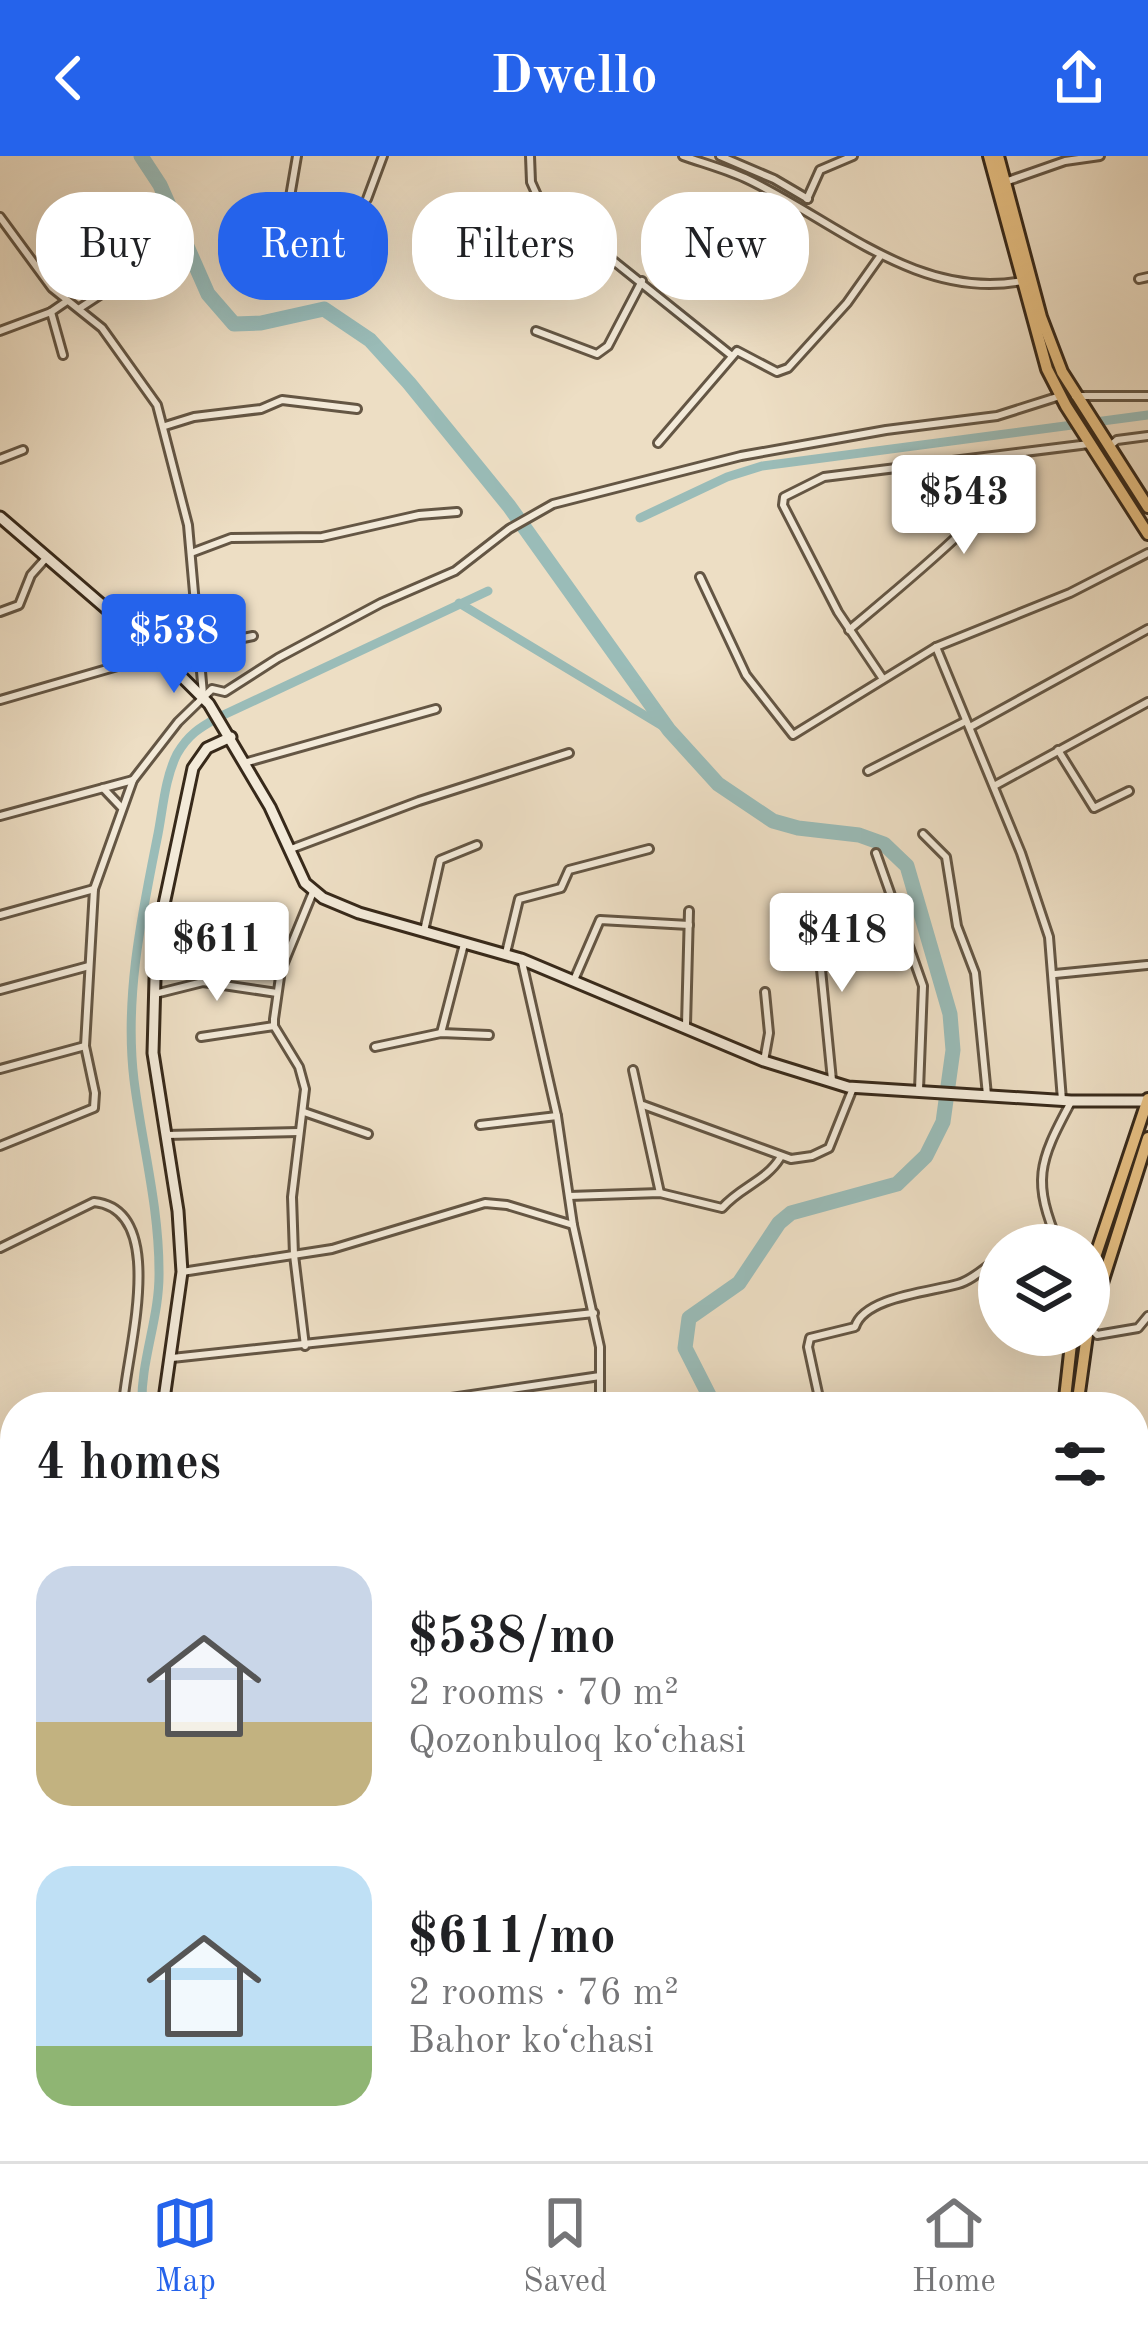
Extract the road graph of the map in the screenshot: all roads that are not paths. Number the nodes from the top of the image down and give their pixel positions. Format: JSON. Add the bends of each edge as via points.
{"nodes":[{"id":1,"x":297,"y":156,"type":"edge"},
{"id":2,"x":383,"y":156,"type":"edge"},
{"id":3,"x":530,"y":156,"type":"edge"},
{"id":4,"x":682,"y":156,"type":"edge"},
{"id":5,"x":720,"y":156,"type":"edge"},
{"id":6,"x":853,"y":156,"type":"edge"},
{"id":7,"x":993,"y":156,"type":"edge"},
{"id":8,"x":1100,"y":156,"type":"edge"},
{"id":9,"x":1005,"y":182,"type":"junction"},
{"id":10,"x":291,"y":192,"type":"edge"},
{"id":11,"x":370,"y":192,"type":"edge"},
{"id":12,"x":770,"y":192,"type":"edge"},
{"id":13,"x":797,"y":192,"type":"edge"},
{"id":14,"x":809,"y":197,"type":"edge"},
{"id":15,"x":809,"y":213,"type":"edge"},
{"id":16,"x":0,"y":217,"type":"edge"},
{"id":17,"x":881,"y":255,"type":"junction"},
{"id":18,"x":641,"y":280,"type":"edge"},
{"id":19,"x":1026,"y":280,"type":"junction"},
{"id":20,"x":641,"y":283,"type":"edge"},
{"id":21,"x":92,"y":300,"type":"edge"},
{"id":22,"x":665,"y":300,"type":"edge"},
{"id":23,"x":67,"y":301,"type":"junction"},
{"id":24,"x":80,"y":308,"type":"junction"},
{"id":25,"x":51,"y":311,"type":"junction"},
{"id":26,"x":0,"y":331,"type":"edge"},
{"id":27,"x":536,"y":331,"type":"dead end"},
{"id":28,"x":63,"y":355,"type":"dead end"},
{"id":29,"x":732,"y":356,"type":"junction"},
{"id":30,"x":1148,"y":396,"type":"edge"},
{"id":31,"x":1070,"y":400,"type":"junction"},
{"id":32,"x":357,"y":409,"type":"dead end"},
{"id":33,"x":165,"y":426,"type":"junction"},
{"id":34,"x":1148,"y":436,"type":"edge"},
{"id":35,"x":1087,"y":440,"type":"junction"},
{"id":36,"x":658,"y":443,"type":"dead end"},
{"id":37,"x":1110,"y":446,"type":"junction"},
{"id":38,"x":23,"y":450,"type":"dead end"},
{"id":39,"x":1023,"y":453,"type":"junction"},
{"id":40,"x":0,"y":460,"type":"edge"},
{"id":41,"x":1148,"y":507,"type":"edge"},
{"id":42,"x":457,"y":512,"type":"dead end"},
{"id":43,"x":3,"y":524,"type":"edge"},
{"id":44,"x":1148,"y":534,"type":"edge"},
{"id":45,"x":190,"y":553,"type":"junction"},
{"id":46,"x":1148,"y":553,"type":"edge"},
{"id":47,"x":47,"y":556,"type":"junction"},
{"id":48,"x":700,"y":577,"type":"dead end"},
{"id":49,"x":0,"y":612,"type":"edge"},
{"id":50,"x":1148,"y":629,"type":"edge"},
{"id":51,"x":849,"y":630,"type":"junction"},
{"id":52,"x":253,"y":636,"type":"dead end"},
{"id":53,"x":199,"y":646,"type":"junction"},
{"id":54,"x":936,"y":647,"type":"junction"},
{"id":55,"x":158,"y":654,"type":"junction"},
{"id":56,"x":883,"y":679,"type":"junction"},
{"id":57,"x":0,"y":700,"type":"edge"},
{"id":58,"x":206,"y":700,"type":"junction"},
{"id":59,"x":1148,"y":702,"type":"edge"},
{"id":60,"x":436,"y":710,"type":"dead end"},
{"id":61,"x":968,"y":724,"type":"junction"},
{"id":62,"x":228,"y":732,"type":"junction"},
{"id":63,"x":1058,"y":750,"type":"junction"},
{"id":64,"x":569,"y":753,"type":"dead end"},
{"id":65,"x":244,"y":763,"type":"junction"},
{"id":66,"x":868,"y":772,"type":"dead end"},
{"id":67,"x":133,"y":780,"type":"junction"},
{"id":68,"x":994,"y":786,"type":"junction"},
{"id":69,"x":104,"y":788,"type":"junction"},
{"id":70,"x":1129,"y":791,"type":"dead end"},
{"id":71,"x":121,"y":807,"type":"junction"},
{"id":72,"x":0,"y":816,"type":"edge"},
{"id":73,"x":923,"y":834,"type":"dead end"},
{"id":74,"x":477,"y":845,"type":"dead end"},
{"id":75,"x":290,"y":849,"type":"junction"},
{"id":76,"x":649,"y":850,"type":"dead end"},
{"id":77,"x":876,"y":853,"type":"dead end"},
{"id":78,"x":94,"y":889,"type":"junction"},
{"id":79,"x":313,"y":892,"type":"junction"},
{"id":80,"x":814,"y":909,"type":"dead end"},
{"id":81,"x":689,"y":910,"type":"dead end"},
{"id":82,"x":0,"y":915,"type":"edge"},
{"id":83,"x":689,"y":925,"type":"junction"},
{"id":84,"x":424,"y":931,"type":"junction"},
{"id":85,"x":464,"y":942,"type":"junction"},
{"id":86,"x":506,"y":953,"type":"junction"},
{"id":87,"x":521,"y":958,"type":"junction"},
{"id":88,"x":91,"y":965,"type":"junction"},
{"id":89,"x":1147,"y":965,"type":"edge"},
{"id":90,"x":1055,"y":974,"type":"junction"},
{"id":91,"x":574,"y":980,"type":"junction"},
{"id":92,"x":0,"y":990,"type":"edge"},
{"id":93,"x":765,"y":992,"type":"dead end"},
{"id":94,"x":277,"y":993,"type":"junction"},
{"id":95,"x":155,"y":994,"type":"junction"},
{"id":96,"x":686,"y":1025,"type":"junction"},
{"id":97,"x":274,"y":1026,"type":"junction"},
{"id":98,"x":441,"y":1034,"type":"junction"},
{"id":99,"x":489,"y":1035,"type":"dead end"},
{"id":100,"x":201,"y":1037,"type":"dead end"},
{"id":101,"x":85,"y":1046,"type":"junction"},
{"id":102,"x":375,"y":1047,"type":"dead end"},
{"id":103,"x":764,"y":1060,"type":"junction"},
{"id":104,"x":0,"y":1069,"type":"edge"},
{"id":105,"x":633,"y":1070,"type":"dead end"},
{"id":106,"x":832,"y":1084,"type":"junction"},
{"id":107,"x":853,"y":1088,"type":"junction"},
{"id":108,"x":919,"y":1094,"type":"junction"},
{"id":109,"x":987,"y":1095,"type":"junction"},
{"id":110,"x":1148,"y":1100,"type":"edge"},
{"id":111,"x":1066,"y":1101,"type":"junction"},
{"id":112,"x":643,"y":1105,"type":"junction"},
{"id":113,"x":304,"y":1112,"type":"junction"},
{"id":114,"x":557,"y":1116,"type":"junction"},
{"id":115,"x":480,"y":1125,"type":"dead end"},
{"id":116,"x":299,"y":1132,"type":"junction"},
{"id":117,"x":368,"y":1134,"type":"dead end"},
{"id":118,"x":166,"y":1135,"type":"junction"},
{"id":119,"x":1148,"y":1138,"type":"edge"},
{"id":120,"x":0,"y":1146,"type":"edge"},
{"id":121,"x":780,"y":1157,"type":"junction"},
{"id":122,"x":660,"y":1193,"type":"junction"},
{"id":123,"x":569,"y":1196,"type":"junction"},
{"id":124,"x":1050,"y":1224,"type":"edge"},
{"id":125,"x":1106,"y":1224,"type":"edge"},
{"id":126,"x":574,"y":1225,"type":"junction"},
{"id":127,"x":0,"y":1248,"type":"edge"},
{"id":128,"x":294,"y":1256,"type":"junction"},
{"id":129,"x":1110,"y":1259,"type":"edge"},
{"id":130,"x":182,"y":1271,"type":"junction"},
{"id":131,"x":978,"y":1272,"type":"edge"},
{"id":132,"x":594,"y":1313,"type":"junction"},
{"id":133,"x":1148,"y":1316,"type":"edge"},
{"id":134,"x":1110,"y":1333,"type":"edge"},
{"id":135,"x":305,"y":1346,"type":"junction"},
{"id":136,"x":1070,"y":1356,"type":"edge"},
{"id":137,"x":1084,"y":1356,"type":"edge"},
{"id":138,"x":168,"y":1358,"type":"junction"},
{"id":139,"x":600,"y":1376,"type":"junction"},
{"id":140,"x":124,"y":1392,"type":"edge"},
{"id":141,"x":165,"y":1392,"type":"edge"},
{"id":142,"x":492,"y":1392,"type":"edge"},
{"id":143,"x":600,"y":1392,"type":"edge"},
{"id":144,"x":818,"y":1392,"type":"edge"},
{"id":145,"x":1066,"y":1392,"type":"edge"},
{"id":146,"x":1079,"y":1392,"type":"edge"}],
"edges":[{"from":1,"to":10,"type":"street"},
{"from":2,"to":11,"type":"street"},
{"from":3,"to":18,"type":"street","via":[[541,202]]},
{"from":4,"to":12,"type":"street"},
{"from":5,"to":13,"type":"street"},
{"from":6,"to":14,"type":"street","via":[[820,170]]},
{"from":7,"to":9,"type":"main road"},
{"from":7,"to":19,"type":"main road"},
{"from":8,"to":9,"type":"street"},
{"from":9,"to":19,"type":"main road"},
{"from":15,"to":17,"type":"street"},
{"from":16,"to":23,"type":"street"},
{"from":17,"to":19,"type":"street","via":[[974,284]]},
{"from":17,"to":29,"type":"street","via":[[788,368],[773,370],[740,350]]},
{"from":19,"to":31,"type":"main road"},
{"from":20,"to":27,"type":"street","via":[[597,354]]},
{"from":21,"to":24,"type":"street"},
{"from":22,"to":29,"type":"street"},
{"from":23,"to":24,"type":"street"},
{"from":23,"to":25,"type":"street"},
{"from":24,"to":33,"type":"street","via":[[158,405]]},
{"from":25,"to":26,"type":"street"},
{"from":25,"to":28,"type":"street"},
{"from":29,"to":36,"type":"street"},
{"from":30,"to":31,"type":"street"},
{"from":31,"to":35,"type":"main road"},
{"from":31,"to":37,"type":"main road"},
{"from":31,"to":58,"type":"street","via":[[741,456],[554,504],[455,571],[381,603],[225,692],[212,689]]},
{"from":32,"to":33,"type":"street","via":[[282,400]]},
{"from":33,"to":45,"type":"street"},
{"from":34,"to":37,"type":"street"},
{"from":35,"to":39,"type":"street"},
{"from":35,"to":44,"type":"main road"},
{"from":37,"to":41,"type":"main road"},
{"from":38,"to":40,"type":"street"},
{"from":39,"to":51,"type":"street","via":[[1008,484]]},
{"from":39,"to":51,"type":"street","via":[[824,477],[784,497]]},
{"from":42,"to":45,"type":"street","via":[[322,537],[231,538]]},
{"from":43,"to":47,"type":"main road"},
{"from":45,"to":53,"type":"street"},
{"from":46,"to":54,"type":"street"},
{"from":47,"to":49,"type":"street","via":[[19,605]]},
{"from":47,"to":55,"type":"main road"},
{"from":48,"to":56,"type":"street","via":[[746,675],[789,734]]},
{"from":50,"to":61,"type":"street"},
{"from":51,"to":56,"type":"street"},
{"from":52,"to":53,"type":"street"},
{"from":53,"to":58,"type":"street"},
{"from":54,"to":56,"type":"street"},
{"from":54,"to":61,"type":"street"},
{"from":55,"to":57,"type":"street"},
{"from":55,"to":58,"type":"main road"},
{"from":58,"to":62,"type":"main road"},
{"from":58,"to":67,"type":"street"},
{"from":59,"to":63,"type":"street"},
{"from":60,"to":65,"type":"street"},
{"from":61,"to":66,"type":"street"},
{"from":61,"to":68,"type":"street"},
{"from":62,"to":65,"type":"main road"},
{"from":62,"to":95,"type":"main road","via":[[203,751],[191,776],[156,942]]},
{"from":63,"to":68,"type":"street"},
{"from":63,"to":70,"type":"street","via":[[1094,808]]},
{"from":64,"to":75,"type":"street"},
{"from":65,"to":75,"type":"main road"},
{"from":67,"to":69,"type":"street"},
{"from":67,"to":71,"type":"street"},
{"from":68,"to":90,"type":"street"},
{"from":69,"to":71,"type":"street"},
{"from":69,"to":72,"type":"street"},
{"from":71,"to":78,"type":"street"},
{"from":73,"to":109,"type":"street","via":[[946,857],[957,926],[975,973]]},
{"from":74,"to":84,"type":"street","via":[[440,860]]},
{"from":75,"to":79,"type":"main road"},
{"from":76,"to":86,"type":"street","via":[[569,870],[561,888],[518,899]]},
{"from":77,"to":108,"type":"street","via":[[923,986]]},
{"from":78,"to":82,"type":"street"},
{"from":78,"to":88,"type":"street"},
{"from":79,"to":84,"type":"main road"},
{"from":79,"to":94,"type":"street"},
{"from":80,"to":106,"type":"street"},
{"from":81,"to":83,"type":"street"},
{"from":83,"to":91,"type":"street","via":[[600,920]]},
{"from":83,"to":96,"type":"street"},
{"from":84,"to":85,"type":"main road"},
{"from":85,"to":86,"type":"main road"},
{"from":85,"to":98,"type":"street"},
{"from":86,"to":87,"type":"main road"},
{"from":87,"to":91,"type":"main road"},
{"from":87,"to":114,"type":"street"},
{"from":88,"to":92,"type":"street"},
{"from":88,"to":101,"type":"street"},
{"from":89,"to":90,"type":"street"},
{"from":90,"to":111,"type":"street"},
{"from":91,"to":96,"type":"main road"},
{"from":93,"to":103,"type":"street"},
{"from":94,"to":95,"type":"street","via":[[203,982]]},
{"from":94,"to":97,"type":"street"},
{"from":95,"to":118,"type":"main road","via":[[153,1053]]},
{"from":96,"to":103,"type":"main road"},
{"from":97,"to":100,"type":"street"},
{"from":97,"to":113,"type":"street","via":[[298,1067]]},
{"from":98,"to":99,"type":"street"},
{"from":98,"to":102,"type":"street"},
{"from":101,"to":104,"type":"street"},
{"from":101,"to":120,"type":"street","via":[[94,1108]]},
{"from":103,"to":106,"type":"main road"},
{"from":105,"to":112,"type":"street"},
{"from":106,"to":107,"type":"main road"},
{"from":107,"to":108,"type":"main road"},
{"from":107,"to":121,"type":"street","via":[[829,1148]]},
{"from":108,"to":109,"type":"main road"},
{"from":109,"to":111,"type":"main road"},
{"from":110,"to":111,"type":"main road"},
{"from":110,"to":125,"type":"main road"},
{"from":111,"to":124,"type":"street","via":[[1042,1175]]},
{"from":112,"to":121,"type":"street"},
{"from":112,"to":122,"type":"street"},
{"from":113,"to":116,"type":"street"},
{"from":113,"to":117,"type":"street"},
{"from":114,"to":115,"type":"street"},
{"from":114,"to":123,"type":"street"},
{"from":116,"to":118,"type":"street"},
{"from":116,"to":128,"type":"street"},
{"from":118,"to":130,"type":"main road"},
{"from":119,"to":129,"type":"main road"},
{"from":121,"to":122,"type":"street","via":[[722,1208]]},
{"from":122,"to":123,"type":"street"},
{"from":123,"to":126,"type":"street"},
{"from":126,"to":128,"type":"street","via":[[484,1203]]},
{"from":126,"to":132,"type":"street"},
{"from":127,"to":140,"type":"street","via":[[94,1202],[121,1217],[140,1286]]},
{"from":128,"to":130,"type":"street"},
{"from":128,"to":135,"type":"street"},
{"from":130,"to":138,"type":"main road"},
{"from":131,"to":144,"type":"street","via":[[868,1309],[855,1327],[810,1338]]},
{"from":132,"to":135,"type":"street"},
{"from":132,"to":139,"type":"street"},
{"from":133,"to":134,"type":"street","via":[[1138,1328]]},
{"from":135,"to":138,"type":"street"},
{"from":136,"to":145,"type":"main road"},
{"from":137,"to":146,"type":"main road"},
{"from":138,"to":141,"type":"main road"},
{"from":139,"to":142,"type":"street"},
{"from":139,"to":143,"type":"street"}]}
